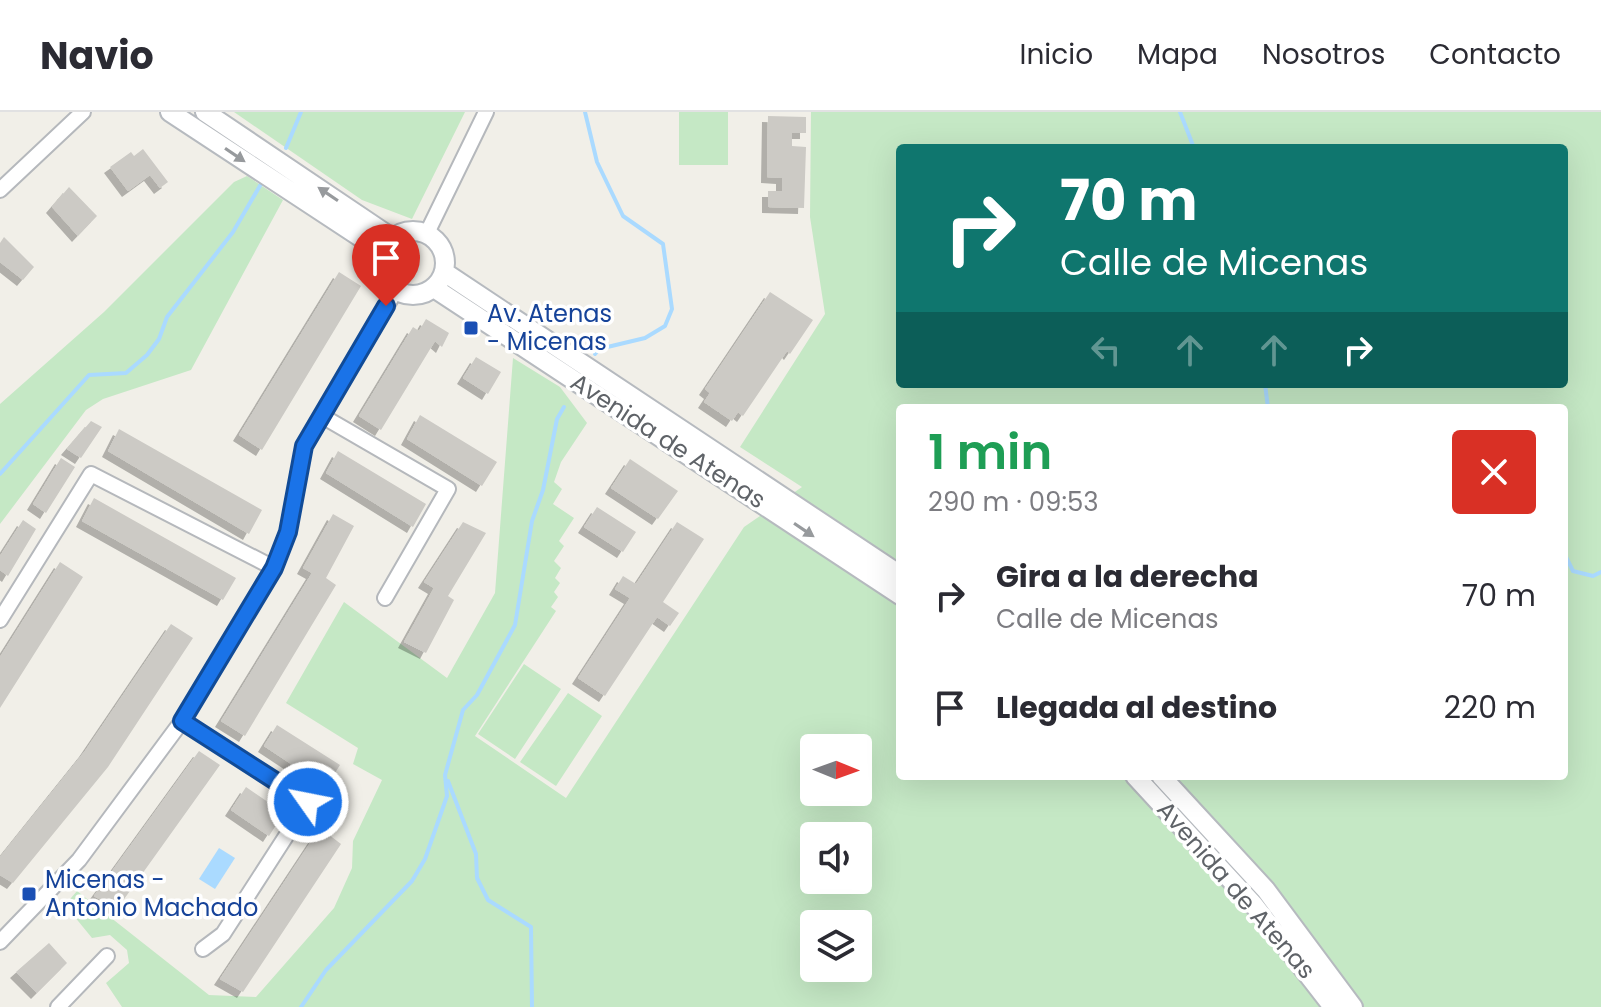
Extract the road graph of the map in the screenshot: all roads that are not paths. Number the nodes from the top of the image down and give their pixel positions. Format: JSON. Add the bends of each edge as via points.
{"nodes":[{"id":1,"x":83,"y":112,"type":"edge"},
{"id":2,"x":170,"y":112,"type":"edge"},
{"id":3,"x":205,"y":112,"type":"edge"},
{"id":4,"x":486,"y":112,"type":"edge"},
{"id":5,"x":0,"y":190,"type":"edge"},
{"id":6,"x":427,"y":233,"type":"junction"},
{"id":7,"x":388,"y":245,"type":"junction"},
{"id":8,"x":439,"y":280,"type":"junction"},
{"id":9,"x":396,"y":290,"type":"junction"},
{"id":10,"x":322,"y":416,"type":"junction"},
{"id":11,"x":274,"y":568,"type":"junction"},
{"id":12,"x":896,"y":572,"type":"edge"},
{"id":13,"x":896,"y":592,"type":"edge"},
{"id":14,"x":385,"y":598,"type":"dead end"},
{"id":15,"x":0,"y":620,"type":"edge"},
{"id":16,"x":182,"y":721,"type":"junction"},
{"id":17,"x":1139,"y":780,"type":"edge"},
{"id":18,"x":1165,"y":780,"type":"edge"},
{"id":19,"x":0,"y":942,"type":"edge"},
{"id":20,"x":203,"y":949,"type":"dead end"},
{"id":21,"x":107,"y":956,"type":"dead end"},
{"id":22,"x":58,"y":1007,"type":"edge"},
{"id":23,"x":1333,"y":1007,"type":"edge"},
{"id":24,"x":1353,"y":1007,"type":"edge"}],
"edges":[{"from":1,"to":5,"type":"street"},
{"from":2,"to":7,"type":"main road","one_way":true},
{"from":7,"to":3,"type":"main road","one_way":true},
{"from":4,"to":6,"type":"street"},
{"from":6,"to":7,"type":"main road","via":[[409,231]]},
{"from":6,"to":8,"type":"main road","via":[[443,249]]},
{"from":7,"to":9,"type":"main road","via":[[384,277]]},
{"from":8,"to":9,"type":"main road","via":[[415,295]]},
{"from":8,"to":12,"type":"main road","name":"Avenida de Atenas"},
{"from":8,"to":13,"type":"main road","name":"Avenida de Atenas","one_way":true},
{"from":9,"to":10,"type":"street"},
{"from":10,"to":11,"type":"street","via":[[304,446],[288,532]]},
{"from":10,"to":14,"type":"street","via":[[448,489]]},
{"from":11,"to":15,"type":"street","via":[[91,474]]},
{"from":11,"to":16,"type":"street"},
{"from":16,"to":19,"type":"street","via":[[79,860]]},
{"from":16,"to":20,"type":"street","via":[[308,802],[223,934]]},
{"from":17,"to":23,"type":"main road","name":"Avenida de Atenas","via":[[1253,904]]},
{"from":18,"to":24,"type":"main road","name":"Avenida de Atenas","via":[[1266,890]]},
{"from":21,"to":22,"type":"street"}]}
